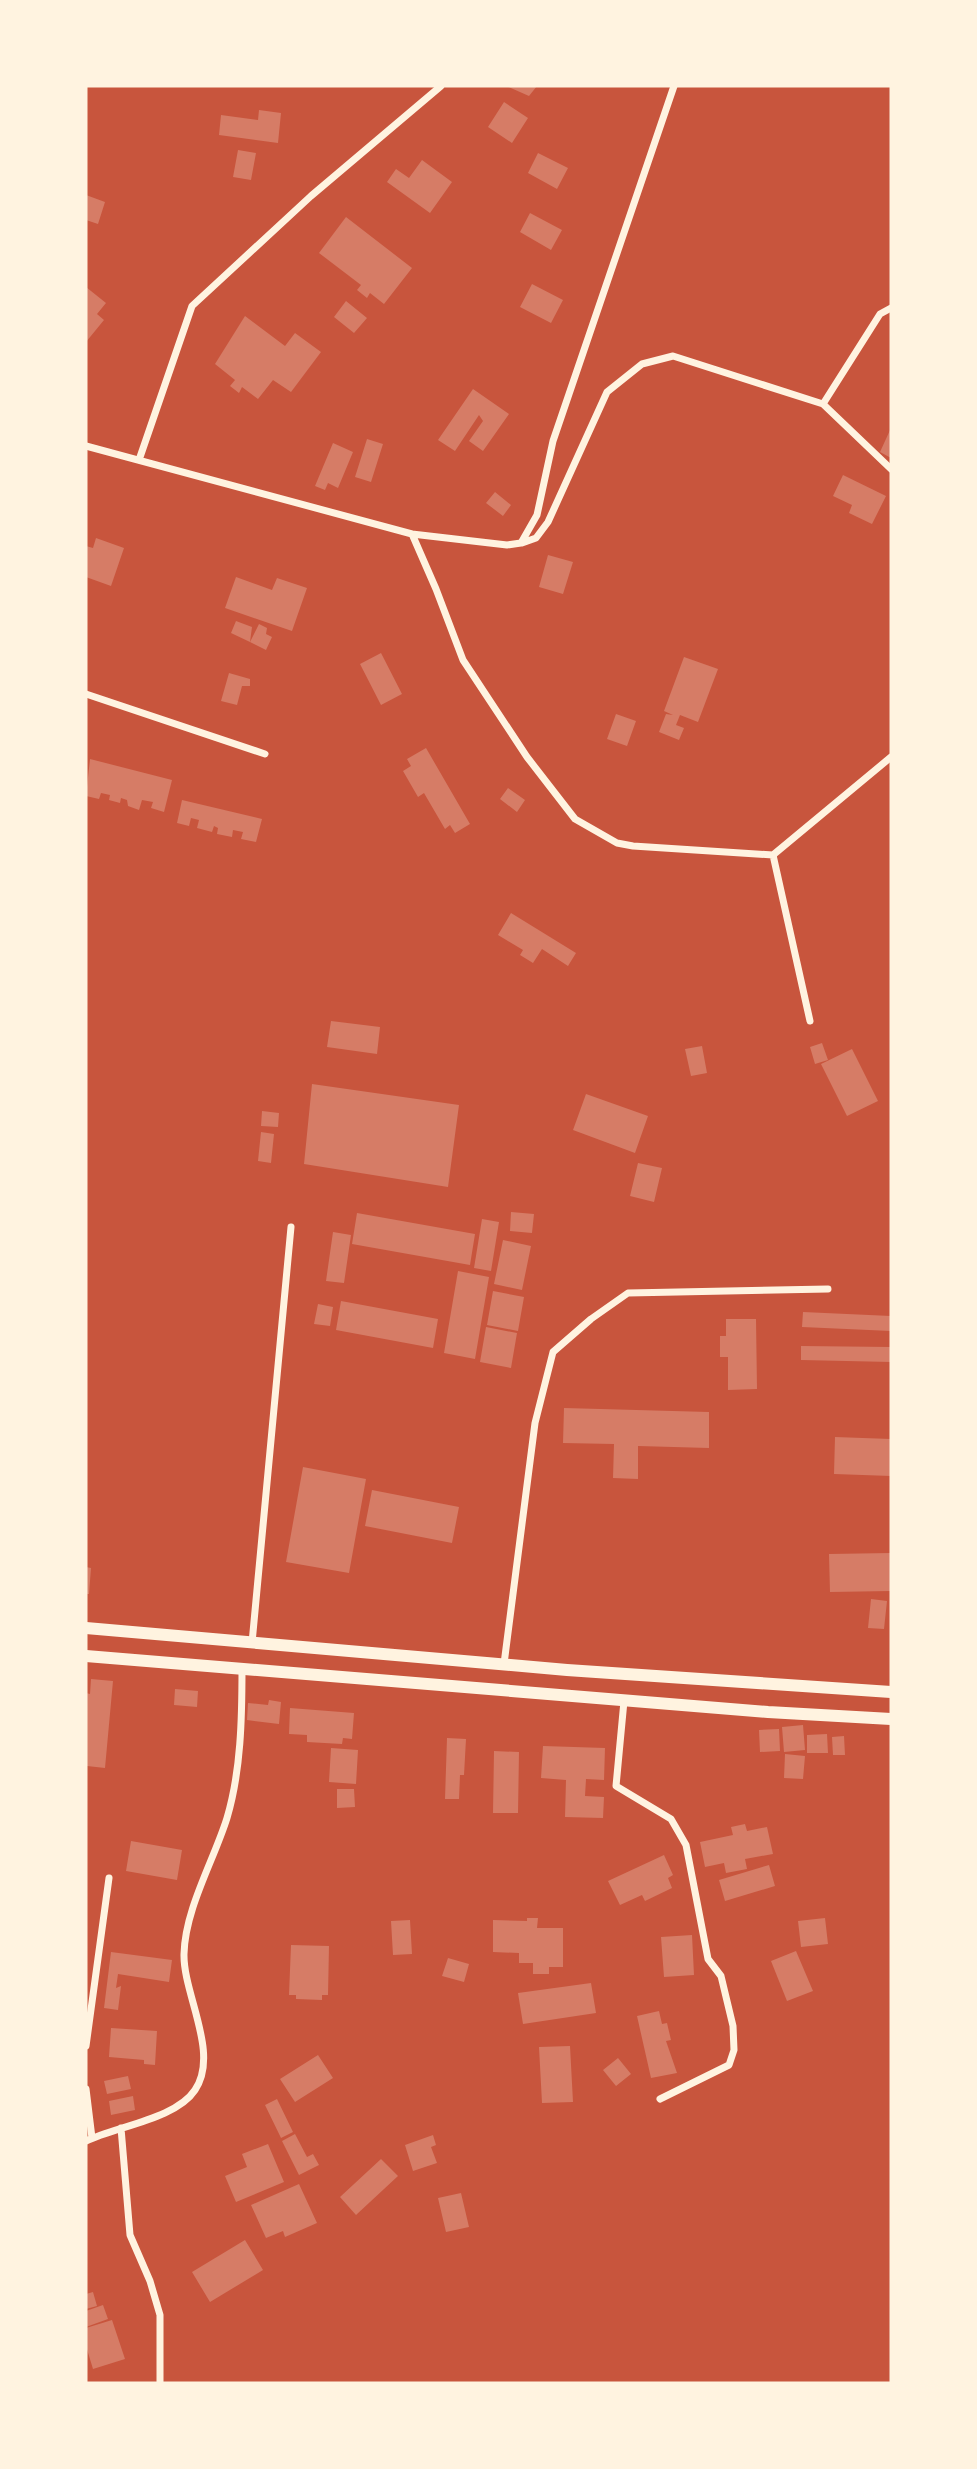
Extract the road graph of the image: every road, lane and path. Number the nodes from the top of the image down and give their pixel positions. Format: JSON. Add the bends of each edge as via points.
{"nodes":[{"id":1,"x":441,"y":86,"type":"edge"},
{"id":2,"x":674,"y":86,"type":"edge"},
{"id":3,"x":891,"y":308,"type":"edge"},
{"id":4,"x":823,"y":404,"type":"junction"},
{"id":5,"x":86,"y":446,"type":"edge"},
{"id":6,"x":139,"y":460,"type":"junction"},
{"id":7,"x":891,"y":469,"type":"edge"},
{"id":8,"x":412,"y":534,"type":"junction"},
{"id":9,"x":521,"y":543,"type":"junction"},
{"id":10,"x":86,"y":694,"type":"edge"},
{"id":11,"x":265,"y":754,"type":"dead end"},
{"id":12,"x":891,"y":757,"type":"edge"},
{"id":13,"x":773,"y":855,"type":"junction"},
{"id":14,"x":810,"y":1021,"type":"dead end"},
{"id":15,"x":291,"y":1227,"type":"dead end"},
{"id":16,"x":828,"y":1289,"type":"dead end"},
{"id":17,"x":86,"y":1628,"type":"edge"},
{"id":18,"x":252,"y":1643,"type":"junction"},
{"id":19,"x":86,"y":1656,"type":"edge"},
{"id":20,"x":504,"y":1664,"type":"junction"},
{"id":21,"x":242,"y":1670,"type":"junction"},
{"id":22,"x":891,"y":1692,"type":"edge"},
{"id":23,"x":624,"y":1701,"type":"junction"},
{"id":24,"x":891,"y":1719,"type":"edge"},
{"id":25,"x":109,"y":1878,"type":"dead end"},
{"id":26,"x":86,"y":2046,"type":"edge"},
{"id":27,"x":86,"y":2089,"type":"edge"},
{"id":28,"x":660,"y":2099,"type":"dead end"},
{"id":29,"x":121,"y":2128,"type":"junction"},
{"id":30,"x":89,"y":2140,"type":"edge"},
{"id":31,"x":160,"y":2383,"type":"edge"}],
"edges":[{"from":1,"to":6,"type":"street","via":[[311,196],[192,306]]},
{"from":2,"to":9,"type":"street","via":[[553,441],[537,515]]},
{"from":3,"to":4,"type":"street","via":[[880,314]]},
{"from":4,"to":7,"type":"street"},
{"from":4,"to":9,"type":"street","via":[[673,356],[642,364],[607,392],[548,522],[536,538]]},
{"from":5,"to":6,"type":"street"},
{"from":6,"to":8,"type":"street"},
{"from":8,"to":9,"type":"street"},
{"from":8,"to":13,"type":"street","via":[[463,660],[527,757],[575,819],[617,843],[633,846]]},
{"from":10,"to":11,"type":"street"},
{"from":12,"to":13,"type":"street"},
{"from":13,"to":14,"type":"street"},
{"from":15,"to":18,"type":"street"},
{"from":16,"to":20,"type":"street","via":[[628,1293],[553,1352],[535,1423]]},
{"from":17,"to":18,"type":"main road"},
{"from":18,"to":20,"type":"main road"},
{"from":19,"to":21,"type":"main road"},
{"from":20,"to":22,"type":"main road"},
{"from":21,"to":23,"type":"main road"},
{"from":21,"to":29,"type":"street","via":[[242,1724],[227,1816],[199,1888],[184,1954],[202,2038],[202,2068],[196,2089],[178,2106]]},
{"from":23,"to":24,"type":"main road"},
{"from":23,"to":28,"type":"street","via":[[616,1786],[671,1819],[686,1844],[708,1959],[721,1976],[733,2026],[729,2065]]},
{"from":25,"to":26,"type":"street"},
{"from":27,"to":30,"type":"street"},
{"from":29,"to":30,"type":"street"},
{"from":29,"to":31,"type":"street","via":[[130,2235],[160,2315]]}]}
